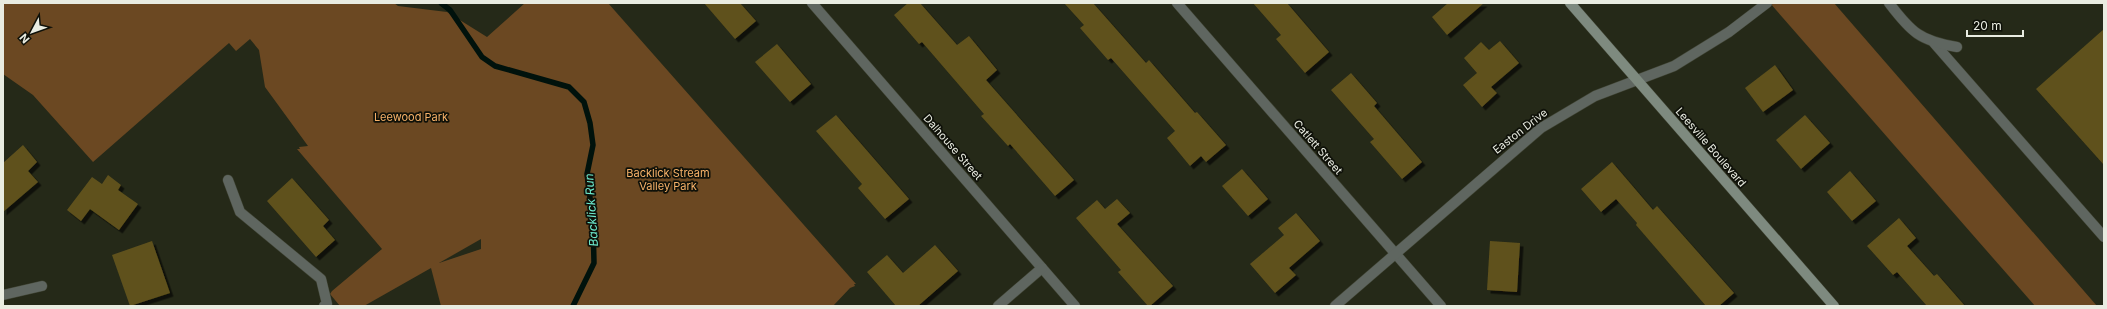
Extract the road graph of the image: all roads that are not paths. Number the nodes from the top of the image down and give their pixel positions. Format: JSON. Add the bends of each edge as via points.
{"nodes":[{"id":1,"x":812,"y":3,"type":"edge"},
{"id":2,"x":1177,"y":3,"type":"edge"},
{"id":3,"x":1570,"y":3,"type":"edge"},
{"id":4,"x":1767,"y":3,"type":"edge"},
{"id":5,"x":1889,"y":3,"type":"edge"},
{"id":6,"x":1934,"y":43,"type":"junction"},
{"id":7,"x":1957,"y":48,"type":"dead end"},
{"id":8,"x":1638,"y":80,"type":"junction"},
{"id":9,"x":228,"y":180,"type":"dead end"},
{"id":10,"x":2104,"y":237,"type":"edge"},
{"id":11,"x":1395,"y":253,"type":"junction"},
{"id":12,"x":1042,"y":268,"type":"junction"},
{"id":13,"x":42,"y":286,"type":"dead end"},
{"id":14,"x":3,"y":295,"type":"edge"},
{"id":15,"x":324,"y":306,"type":"edge"},
{"id":16,"x":998,"y":306,"type":"edge"},
{"id":17,"x":1076,"y":306,"type":"edge"},
{"id":18,"x":1335,"y":306,"type":"edge"},
{"id":19,"x":1441,"y":306,"type":"edge"},
{"id":20,"x":1834,"y":306,"type":"edge"}],
"edges":[{"from":1,"to":12,"type":"street","name":"Dalhouse Street"},
{"from":2,"to":11,"type":"street","name":"Catlett Street"},
{"from":3,"to":8,"type":"street","name":"Leesville Boulevard"},
{"from":4,"to":8,"type":"street","name":"Easton Drive","via":[[1729,32],[1674,66]]},
{"from":5,"to":6,"type":"street","via":[[1906,26]]},
{"from":6,"to":7,"type":"street"},
{"from":6,"to":10,"type":"street"},
{"from":8,"to":11,"type":"street","name":"Easton Drive","via":[[1595,96],[1541,128]]},
{"from":8,"to":20,"type":"street","name":"Leesville Boulevard"},
{"from":9,"to":15,"type":"street","via":[[240,212],[321,280],[327,304]]},
{"from":11,"to":18,"type":"street","name":"Easton Drive"},
{"from":11,"to":19,"type":"street","name":"Catlett Street"},
{"from":12,"to":16,"type":"street"},
{"from":12,"to":17,"type":"street","name":"Dalhouse Street"},
{"from":13,"to":14,"type":"street"}]}
